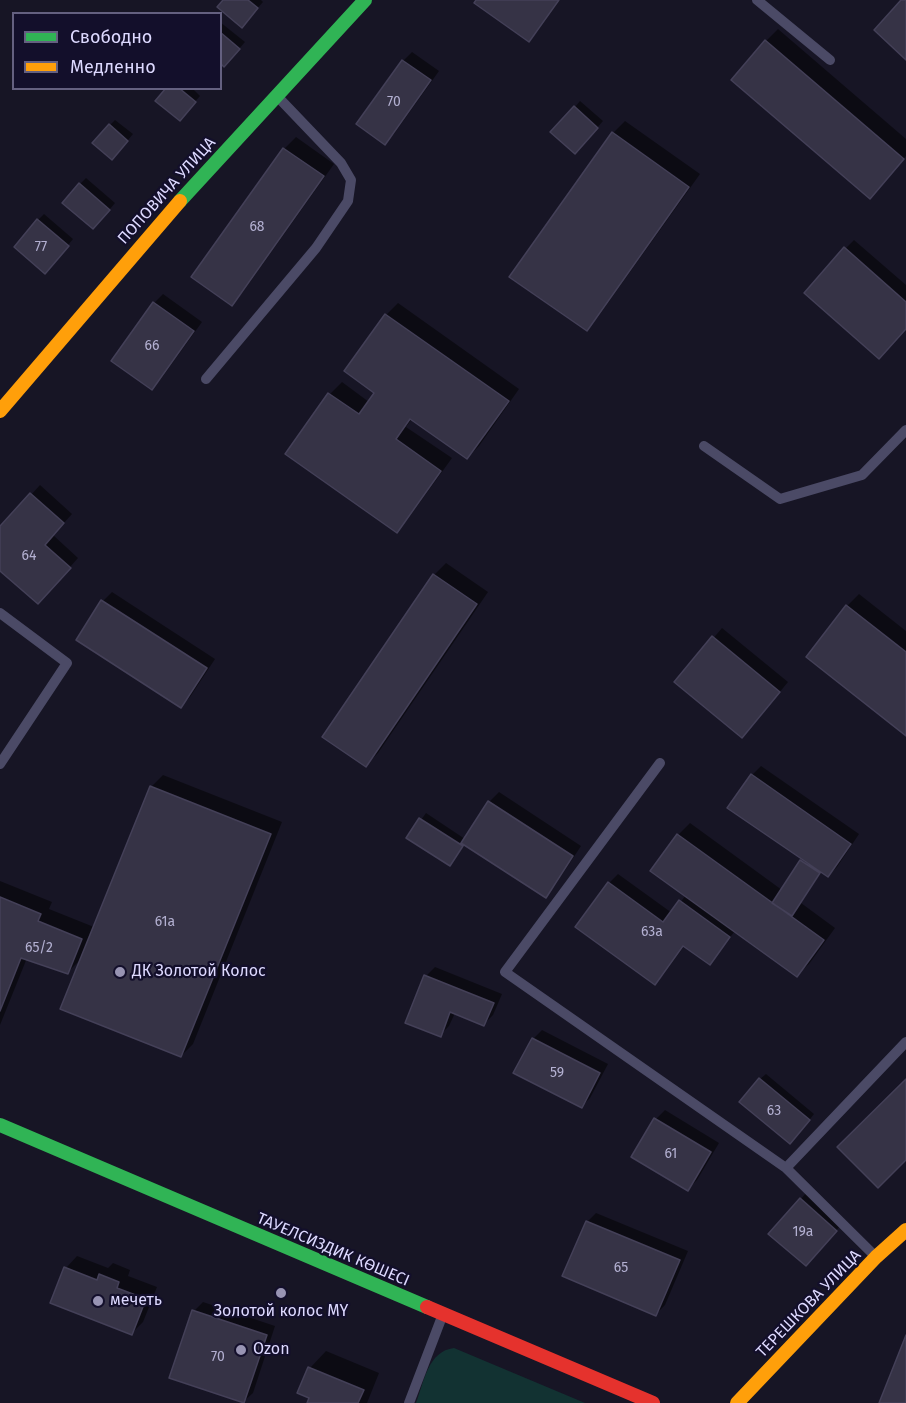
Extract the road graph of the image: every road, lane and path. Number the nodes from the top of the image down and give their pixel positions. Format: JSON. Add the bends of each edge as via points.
{"nodes":[{"id":1,"x":365,"y":0,"type":"edge"},
{"id":2,"x":757,"y":0,"type":"edge"},
{"id":3,"x":830,"y":60,"type":"dead end"},
{"id":4,"x":276,"y":94,"type":"junction"},
{"id":5,"x":206,"y":379,"type":"dead end"},
{"id":6,"x":0,"y":411,"type":"edge"},
{"id":7,"x":906,"y":430,"type":"edge"},
{"id":8,"x":704,"y":446,"type":"dead end"},
{"id":9,"x":0,"y":613,"type":"edge"},
{"id":10,"x":660,"y":763,"type":"dead end"},
{"id":11,"x":0,"y":764,"type":"edge"},
{"id":12,"x":906,"y":1041,"type":"edge"},
{"id":13,"x":0,"y":1125,"type":"edge"},
{"id":14,"x":786,"y":1168,"type":"junction"},
{"id":15,"x":906,"y":1230,"type":"edge"},
{"id":16,"x":876,"y":1257,"type":"junction"},
{"id":17,"x":443,"y":1314,"type":"junction"},
{"id":18,"x":409,"y":1403,"type":"edge"},
{"id":19,"x":653,"y":1403,"type":"edge"},
{"id":20,"x":737,"y":1403,"type":"edge"}],
"edges":[{"from":1,"to":4,"type":"street","name":"ПОПОВИЧА УЛИЦА"},
{"from":2,"to":3,"type":"lane"},
{"from":4,"to":5,"type":"lane","via":[[341,163],[351,180],[348,201],[316,248]]},
{"from":4,"to":6,"type":"street","name":"ПОПОВИЧА УЛИЦА","via":[[115,274]]},
{"from":7,"to":8,"type":"lane","via":[[862,475],[780,499]]},
{"from":9,"to":11,"type":"lane","via":[[67,663]]},
{"from":10,"to":14,"type":"lane","via":[[505,972]]},
{"from":12,"to":14,"type":"lane"},
{"from":13,"to":17,"type":"street","name":"ТАУЕЛСИЗДИК КӨШЕСІ"},
{"from":14,"to":16,"type":"lane"},
{"from":15,"to":16,"type":"street","name":"ТЕРЕШКОВА УЛИЦА"},
{"from":16,"to":20,"type":"street","name":"ТЕРЕШКОВА УЛИЦА"},
{"from":17,"to":18,"type":"lane"},
{"from":17,"to":19,"type":"street","name":"ТАУЕЛСИЗДИК КӨШЕСІ"}]}
